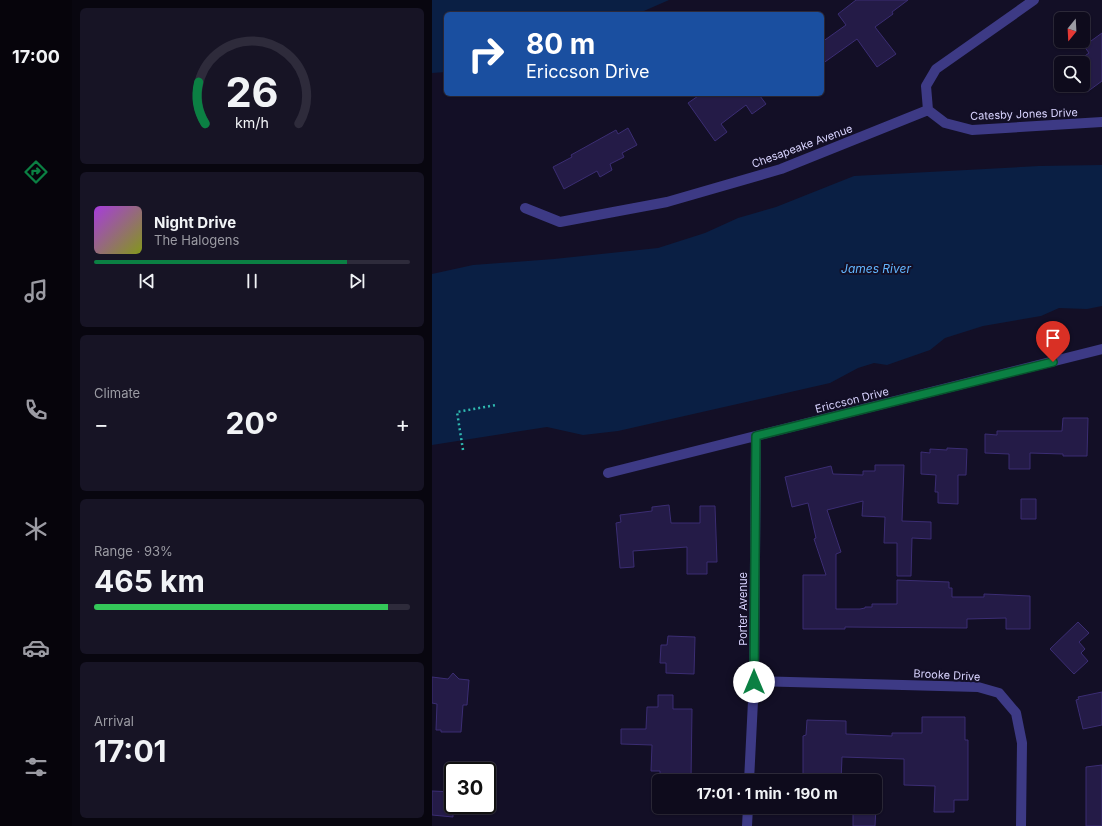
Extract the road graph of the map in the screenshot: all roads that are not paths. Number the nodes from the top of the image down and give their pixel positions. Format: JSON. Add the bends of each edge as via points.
{"nodes":[{"id":1,"x":1034,"y":0,"type":"edge"},
{"id":2,"x":928,"y":110,"type":"junction"},
{"id":3,"x":1102,"y":122,"type":"edge"},
{"id":4,"x":525,"y":208,"type":"dead end"},
{"id":5,"x":1102,"y":349,"type":"edge"},
{"id":6,"x":756,"y":436,"type":"junction"},
{"id":7,"x":608,"y":473,"type":"dead end"},
{"id":8,"x":754,"y":682,"type":"junction"},
{"id":9,"x":749,"y":774,"type":"edge"},
{"id":10,"x":748,"y":814,"type":"edge"},
{"id":11,"x":747,"y":826,"type":"edge"},
{"id":12,"x":1021,"y":826,"type":"edge"}],
"edges":[{"from":1,"to":2,"type":"street","via":[[936,69],[926,86]]},
{"from":2,"to":3,"type":"street","name":"Catesby Jones Drive","via":[[945,123],[972,130]]},
{"from":2,"to":4,"type":"street","name":"Chesapeake Avenue","via":[[781,169],[667,202],[560,222]]},
{"from":5,"to":6,"type":"street","name":"Ericcson Drive"},
{"from":6,"to":7,"type":"street","name":"Ericcson Drive"},
{"from":6,"to":8,"type":"street","name":"Porter Avenue"},
{"from":8,"to":9,"type":"street","name":"Porter Avenue"},
{"from":8,"to":12,"type":"street","name":"Brooke Drive","via":[[978,687],[999,693],[1016,713],[1022,743]]},
{"from":10,"to":11,"type":"street"}]}
